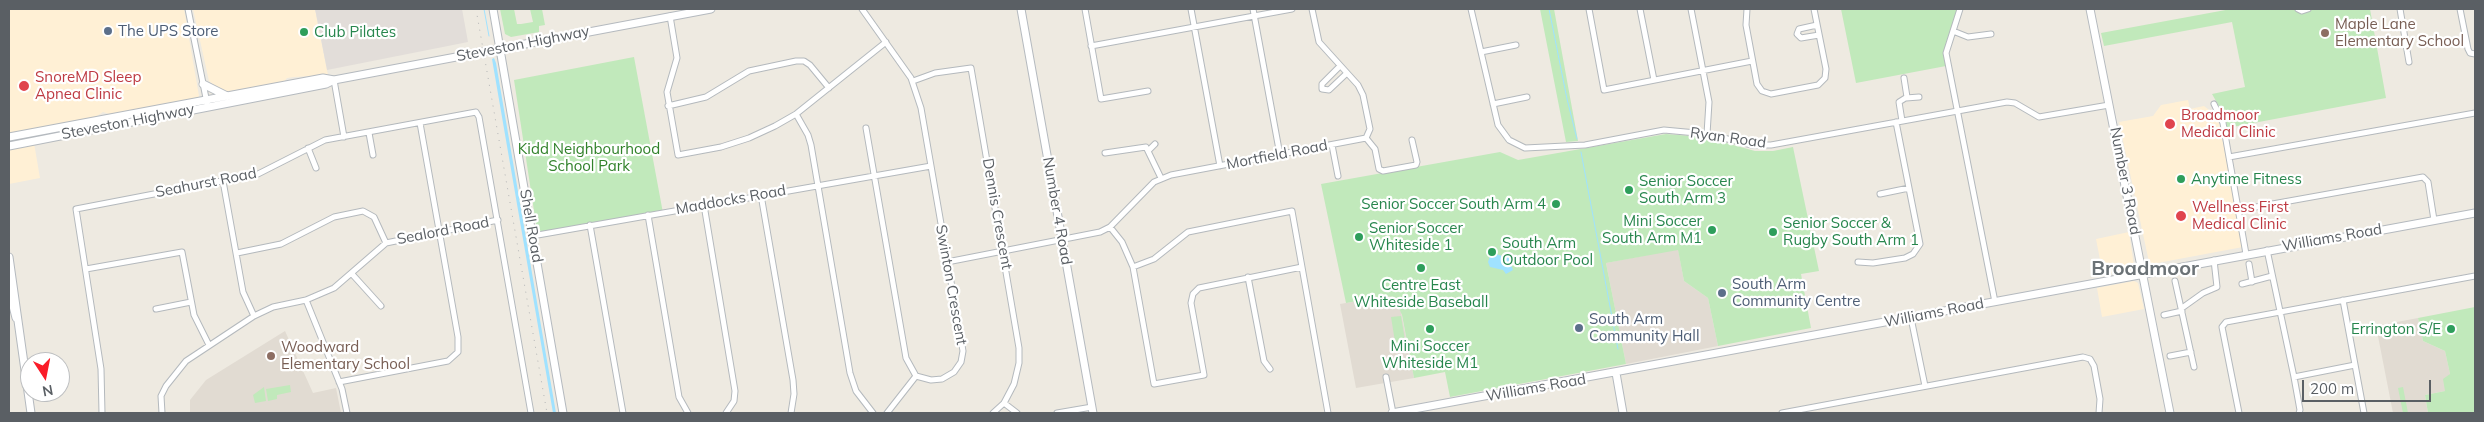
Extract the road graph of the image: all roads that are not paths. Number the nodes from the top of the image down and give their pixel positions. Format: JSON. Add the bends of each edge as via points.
{"nodes":[{"id":1,"x":188,"y":9,"type":"edge"},
{"id":2,"x":493,"y":9,"type":"edge"},
{"id":3,"x":711,"y":9,"type":"edge"},
{"id":4,"x":862,"y":9,"type":"edge"},
{"id":5,"x":1021,"y":9,"type":"edge"},
{"id":6,"x":1085,"y":9,"type":"edge"},
{"id":7,"x":1191,"y":9,"type":"edge"},
{"id":8,"x":1253,"y":9,"type":"edge"},
{"id":9,"x":1292,"y":9,"type":"edge"},
{"id":10,"x":1312,"y":9,"type":"edge"},
{"id":11,"x":1471,"y":9,"type":"edge"},
{"id":12,"x":1589,"y":9,"type":"edge"},
{"id":13,"x":1640,"y":9,"type":"edge"},
{"id":14,"x":1691,"y":9,"type":"edge"},
{"id":15,"x":1747,"y":9,"type":"edge"},
{"id":16,"x":1814,"y":9,"type":"edge"},
{"id":17,"x":1960,"y":9,"type":"edge"},
{"id":18,"x":2090,"y":9,"type":"edge"},
{"id":19,"x":2298,"y":9,"type":"edge"},
{"id":20,"x":2308,"y":9,"type":"edge"},
{"id":21,"x":2400,"y":9,"type":"edge"},
{"id":22,"x":2460,"y":9,"type":"edge"},
{"id":23,"x":670,"y":16,"type":"junction"},
{"id":24,"x":1254,"y":16,"type":"junction"},
{"id":25,"x":1817,"y":26,"type":"junction"},
{"id":26,"x":1194,"y":27,"type":"junction"},
{"id":27,"x":1953,"y":31,"type":"junction"},
{"id":28,"x":1991,"y":34,"type":"dead end"},
{"id":29,"x":1819,"y":35,"type":"junction"},
{"id":30,"x":886,"y":42,"type":"junction"},
{"id":31,"x":1516,"y":44,"type":"dead end"},
{"id":32,"x":1091,"y":46,"type":"junction"},
{"id":33,"x":501,"y":48,"type":"junction"},
{"id":34,"x":1481,"y":52,"type":"junction"},
{"id":35,"x":2475,"y":54,"type":"edge"},
{"id":36,"x":1752,"y":61,"type":"junction"},
{"id":37,"x":2409,"y":62,"type":"dead end"},
{"id":38,"x":1340,"y":66,"type":"junction"},
{"id":39,"x":1703,"y":71,"type":"junction"},
{"id":40,"x":1347,"y":73,"type":"junction"},
{"id":41,"x":1904,"y":78,"type":"dead end"},
{"id":42,"x":334,"y":80,"type":"junction"},
{"id":43,"x":1654,"y":80,"type":"junction"},
{"id":44,"x":913,"y":81,"type":"junction"},
{"id":45,"x":203,"y":84,"type":"junction"},
{"id":46,"x":829,"y":88,"type":"junction"},
{"id":47,"x":1148,"y":91,"type":"dead end"},
{"id":48,"x":227,"y":96,"type":"junction"},
{"id":49,"x":1527,"y":97,"type":"dead end"},
{"id":50,"x":1919,"y":97,"type":"dead end"},
{"id":51,"x":1906,"y":98,"type":"junction"},
{"id":52,"x":207,"y":103,"type":"junction"},
{"id":53,"x":1493,"y":104,"type":"junction"},
{"id":54,"x":2214,"y":104,"type":"dead end"},
{"id":55,"x":2110,"y":105,"type":"junction"},
{"id":56,"x":668,"y":106,"type":"junction"},
{"id":57,"x":1958,"y":111,"type":"junction"},
{"id":58,"x":2475,"y":113,"type":"edge"},
{"id":59,"x":796,"y":114,"type":"junction"},
{"id":60,"x":1899,"y":122,"type":"junction"},
{"id":61,"x":420,"y":123,"type":"junction"},
{"id":62,"x":866,"y":128,"type":"dead end"},
{"id":63,"x":54,"y":129,"type":"junction"},
{"id":64,"x":369,"y":132,"type":"junction"},
{"id":65,"x":1707,"y":134,"type":"junction"},
{"id":66,"x":9,"y":137,"type":"edge"},
{"id":67,"x":344,"y":137,"type":"junction"},
{"id":68,"x":1366,"y":138,"type":"junction"},
{"id":69,"x":1412,"y":140,"type":"dead end"},
{"id":70,"x":9,"y":141,"type":"edge"},
{"id":71,"x":1155,"y":144,"type":"dead end"},
{"id":72,"x":1332,"y":145,"type":"junction"},
{"id":73,"x":9,"y":146,"type":"edge"},
{"id":74,"x":308,"y":148,"type":"junction"},
{"id":75,"x":1149,"y":150,"type":"junction"},
{"id":76,"x":1104,"y":153,"type":"dead end"},
{"id":77,"x":372,"y":154,"type":"dead end"},
{"id":78,"x":1280,"y":155,"type":"junction"},
{"id":79,"x":2230,"y":158,"type":"junction"},
{"id":80,"x":930,"y":166,"type":"junction"},
{"id":81,"x":1220,"y":166,"type":"junction"},
{"id":82,"x":316,"y":168,"type":"dead end"},
{"id":83,"x":874,"y":176,"type":"junction"},
{"id":84,"x":1338,"y":176,"type":"dead end"},
{"id":85,"x":1162,"y":178,"type":"junction"},
{"id":86,"x":223,"y":181,"type":"junction"},
{"id":87,"x":818,"y":185,"type":"junction"},
{"id":88,"x":1909,"y":188,"type":"junction"},
{"id":89,"x":1880,"y":194,"type":"dead end"},
{"id":90,"x":761,"y":195,"type":"junction"},
{"id":91,"x":704,"y":205,"type":"junction"},
{"id":92,"x":2239,"y":210,"type":"junction"},
{"id":93,"x":2475,"y":213,"type":"edge"},
{"id":94,"x":648,"y":214,"type":"junction"},
{"id":95,"x":498,"y":220,"type":"junction"},
{"id":96,"x":2434,"y":220,"type":"junction"},
{"id":97,"x":590,"y":225,"type":"junction"},
{"id":98,"x":1110,"y":227,"type":"junction"},
{"id":99,"x":440,"y":231,"type":"junction"},
{"id":100,"x":532,"y":236,"type":"junction"},
{"id":101,"x":1062,"y":241,"type":"junction"},
{"id":102,"x":386,"y":243,"type":"junction"},
{"id":103,"x":2267,"y":250,"type":"junction"},
{"id":104,"x":1003,"y":252,"type":"junction"},
{"id":105,"x":237,"y":253,"type":"junction"},
{"id":106,"x":2246,"y":254,"type":"junction"},
{"id":107,"x":9,"y":257,"type":"edge"},
{"id":108,"x":2214,"y":260,"type":"junction"},
{"id":109,"x":948,"y":262,"type":"junction"},
{"id":110,"x":1858,"y":262,"type":"dead end"},
{"id":111,"x":2249,"y":264,"type":"dead end"},
{"id":112,"x":1133,"y":267,"type":"junction"},
{"id":113,"x":1302,"y":267,"type":"junction"},
{"id":114,"x":86,"y":269,"type":"junction"},
{"id":115,"x":2143,"y":273,"type":"junction"},
{"id":116,"x":352,"y":274,"type":"junction"},
{"id":117,"x":2272,"y":276,"type":"junction"},
{"id":118,"x":2475,"y":276,"type":"edge"},
{"id":119,"x":1248,"y":278,"type":"junction"},
{"id":120,"x":2175,"y":281,"type":"dead end"},
{"id":121,"x":2252,"y":282,"type":"junction"},
{"id":122,"x":2242,"y":284,"type":"dead end"},
{"id":123,"x":9,"y":290,"type":"edge"},
{"id":124,"x":306,"y":300,"type":"junction"},
{"id":125,"x":2343,"y":300,"type":"junction"},
{"id":126,"x":191,"y":302,"type":"junction"},
{"id":127,"x":1996,"y":302,"type":"junction"},
{"id":128,"x":381,"y":306,"type":"dead end"},
{"id":129,"x":156,"y":309,"type":"dead end"},
{"id":130,"x":2182,"y":310,"type":"junction"},
{"id":131,"x":2279,"y":311,"type":"junction"},
{"id":132,"x":2164,"y":315,"type":"dead end"},
{"id":133,"x":254,"y":316,"type":"junction"},
{"id":134,"x":1911,"y":318,"type":"junction"},
{"id":135,"x":17,"y":320,"type":"junction"},
{"id":136,"x":209,"y":345,"type":"junction"},
{"id":137,"x":2191,"y":352,"type":"junction"},
{"id":138,"x":2170,"y":356,"type":"dead end"},
{"id":139,"x":2355,"y":365,"type":"junction"},
{"id":140,"x":2194,"y":367,"type":"dead end"},
{"id":141,"x":1270,"y":369,"type":"dead end"},
{"id":142,"x":1616,"y":373,"type":"junction"},
{"id":143,"x":916,"y":376,"type":"junction"},
{"id":144,"x":1386,"y":377,"type":"dead end"},
{"id":145,"x":2294,"y":377,"type":"junction"},
{"id":146,"x":339,"y":382,"type":"junction"},
{"id":147,"x":1925,"y":386,"type":"junction"},
{"id":148,"x":1004,"y":403,"type":"junction"},
{"id":149,"x":1092,"y":410,"type":"edge"},
{"id":150,"x":32,"y":413,"type":"edge"},
{"id":151,"x":102,"y":413,"type":"edge"},
{"id":152,"x":162,"y":413,"type":"edge"},
{"id":153,"x":347,"y":413,"type":"edge"},
{"id":154,"x":531,"y":413,"type":"edge"},
{"id":155,"x":562,"y":413,"type":"edge"},
{"id":156,"x":623,"y":413,"type":"edge"},
{"id":157,"x":688,"y":413,"type":"edge"},
{"id":158,"x":726,"y":413,"type":"edge"},
{"id":159,"x":791,"y":413,"type":"edge"},
{"id":160,"x":873,"y":413,"type":"edge"},
{"id":161,"x":888,"y":413,"type":"edge"},
{"id":162,"x":993,"y":413,"type":"edge"},
{"id":163,"x":1017,"y":413,"type":"edge"},
{"id":164,"x":1057,"y":413,"type":"edge"},
{"id":165,"x":1328,"y":413,"type":"edge"},
{"id":166,"x":1393,"y":413,"type":"edge"},
{"id":167,"x":1623,"y":413,"type":"edge"},
{"id":168,"x":1782,"y":413,"type":"edge"},
{"id":169,"x":2099,"y":413,"type":"edge"},
{"id":170,"x":2170,"y":413,"type":"edge"},
{"id":171,"x":2239,"y":413,"type":"edge"},
{"id":172,"x":2299,"y":413,"type":"edge"},
{"id":173,"x":2364,"y":413,"type":"edge"}],
"edges":[{"from":1,"to":45,"type":"street"},
{"from":2,"to":33,"type":"main road","name":"Shell Road"},
{"from":3,"to":23,"type":"main road","name":"Steveston Highway"},
{"from":4,"to":30,"type":"street","name":"Swinton Crescent"},
{"from":5,"to":101,"type":"main road","name":"Number 4 Road"},
{"from":6,"to":32,"type":"street"},
{"from":7,"to":26,"type":"street"},
{"from":8,"to":24,"type":"street"},
{"from":9,"to":24,"type":"street"},
{"from":10,"to":38,"type":"street","via":[[1319,42]]},
{"from":11,"to":34,"type":"street","name":"Ryan Road"},
{"from":12,"to":43,"type":"street","via":[[1604,90]]},
{"from":13,"to":43,"type":"street"},
{"from":14,"to":39,"type":"street"},
{"from":15,"to":36,"type":"street","via":[[1746,25]]},
{"from":16,"to":25,"type":"street"},
{"from":17,"to":27,"type":"street"},
{"from":18,"to":55,"type":"main road","name":"Number 3 Road"},
{"from":19,"to":20,"type":"street"},
{"from":21,"to":37,"type":"street"},
{"from":22,"to":35,"type":"street","via":[[2468,49],[2470,54]]},
{"from":23,"to":33,"type":"main road","name":"Steveston Highway"},
{"from":23,"to":56,"type":"street","via":[[677,58],[668,85]]},
{"from":24,"to":26,"type":"street"},
{"from":24,"to":78,"type":"street"},
{"from":25,"to":29,"type":"street"},
{"from":25,"to":29,"type":"street","via":[[1799,29],[1797,34],[1801,38]]},
{"from":26,"to":32,"type":"street"},
{"from":26,"to":81,"type":"street"},
{"from":27,"to":28,"type":"street","via":[[1968,37]]},
{"from":27,"to":57,"type":"street","via":[[1946,54]]},
{"from":29,"to":36,"type":"street","via":[[1826,73],[1822,83],[1767,94],[1760,89]]},
{"from":30,"to":44,"type":"street","name":"Swinton Crescent"},
{"from":30,"to":46,"type":"street"},
{"from":31,"to":34,"type":"street"},
{"from":32,"to":47,"type":"street","via":[[1101,99]]},
{"from":33,"to":42,"type":"main road","name":"Steveston Highway"},
{"from":33,"to":100,"type":"main road","name":"Shell Road"},
{"from":34,"to":53,"type":"street","name":"Ryan Road"},
{"from":36,"to":39,"type":"street"},
{"from":38,"to":40,"type":"street"},
{"from":38,"to":40,"type":"street","via":[[1322,84],[1322,89],[1329,90]]},
{"from":39,"to":43,"type":"street"},
{"from":39,"to":65,"type":"street","via":[[1709,106]]},
{"from":40,"to":68,"type":"street","via":[[1363,95],[1370,129]]},
{"from":41,"to":51,"type":"street"},
{"from":42,"to":48,"type":"main road","name":"Steveston Highway","via":[[323,78]]},
{"from":42,"to":52,"type":"main road","name":"Steveston Highway"},
{"from":42,"to":67,"type":"street"},
{"from":44,"to":80,"type":"street","name":"Swinton Crescent","via":[[921,108]]},
{"from":44,"to":104,"type":"street","name":"Dennis Crescent","via":[[935,73],[971,68]]},
{"from":45,"to":48,"type":"main road"},
{"from":45,"to":52,"type":"street"},
{"from":46,"to":56,"type":"street","via":[[810,65],[796,61],[749,71],[706,97]]},
{"from":46,"to":59,"type":"street"},
{"from":48,"to":52,"type":"main road","name":"Steveston Highway"},
{"from":49,"to":53,"type":"street"},
{"from":50,"to":51,"type":"street"},
{"from":51,"to":60,"type":"street","via":[[1899,102]]},
{"from":52,"to":63,"type":"main road","name":"Steveston Highway"},
{"from":52,"to":73,"type":"main road","name":"Steveston Highway"},
{"from":53,"to":65,"type":"street","name":"Ryan Road","via":[[1504,136],[1525,148],[1585,145],[1664,130]]},
{"from":54,"to":79,"type":"street","via":[[2222,118]]},
{"from":55,"to":57,"type":"street","name":"Ryan Road","via":[[2039,117],[2011,102]]},
{"from":55,"to":115,"type":"main road","name":"Number 3 Road"},
{"from":56,"to":59,"type":"street","via":[[678,155],[710,150],[749,138]]},
{"from":57,"to":60,"type":"street","name":"Ryan Road"},
{"from":57,"to":127,"type":"street"},
{"from":58,"to":79,"type":"street"},
{"from":59,"to":87,"type":"street","via":[[808,135]]},
{"from":60,"to":65,"type":"street","name":"Ryan Road","via":[[1771,145],[1752,145]]},
{"from":60,"to":88,"type":"street"},
{"from":61,"to":64,"type":"street","name":"Seahurst Road"},
{"from":61,"to":95,"type":"street","name":"Seahurst Road","via":[[478,113]]},
{"from":61,"to":99,"type":"street"},
{"from":62,"to":83,"type":"street"},
{"from":63,"to":66,"type":"main road","name":"Steveston Highway"},
{"from":63,"to":70,"type":"main road","name":"Steveston Highway"},
{"from":64,"to":67,"type":"street","name":"Seahurst Road"},
{"from":64,"to":77,"type":"street"},
{"from":67,"to":74,"type":"street","name":"Seahurst Road","via":[[325,140]]},
{"from":68,"to":69,"type":"street","via":[[1375,149],[1379,169],[1383,171],[1416,165]]},
{"from":68,"to":72,"type":"street","name":"Mortfield Road"},
{"from":71,"to":75,"type":"street"},
{"from":72,"to":78,"type":"street","name":"Mortfield Road"},
{"from":72,"to":84,"type":"street"},
{"from":74,"to":82,"type":"street"},
{"from":74,"to":86,"type":"street","name":"Seahurst Road","via":[[265,171]]},
{"from":75,"to":76,"type":"street","via":[[1143,146]]},
{"from":75,"to":85,"type":"street"},
{"from":78,"to":81,"type":"street","name":"Mortfield Road"},
{"from":79,"to":92,"type":"street"},
{"from":80,"to":83,"type":"street","name":"Maddocks Road"},
{"from":80,"to":109,"type":"street","name":"Swinton Crescent"},
{"from":81,"to":85,"type":"street","name":"Mortfield Road"},
{"from":83,"to":87,"type":"street","name":"Maddocks Road"},
{"from":83,"to":143,"type":"street","via":[[906,358]]},
{"from":85,"to":98,"type":"street","name":"Mortfield Road","via":[[1149,186]]},
{"from":86,"to":105,"type":"street"},
{"from":86,"to":114,"type":"street","name":"Seahurst Road","via":[[76,209]]},
{"from":87,"to":90,"type":"street","name":"Maddocks Road"},
{"from":87,"to":160,"type":"street","via":[[850,373],[856,391]]},
{"from":88,"to":89,"type":"street"},
{"from":88,"to":110,"type":"street","via":[[1920,244],[1916,252],[1905,258],[1873,264]]},
{"from":90,"to":91,"type":"street","name":"Maddocks Road"},
{"from":90,"to":159,"type":"street","via":[[793,380]]},
{"from":91,"to":94,"type":"street","name":"Maddocks Road"},
{"from":91,"to":158,"type":"street","via":[[735,391],[734,401]]},
{"from":92,"to":96,"type":"street","via":[[2423,178],[2428,182]]},
{"from":92,"to":106,"type":"street"},
{"from":93,"to":96,"type":"main road","name":"Williams Road"},
{"from":94,"to":97,"type":"street","name":"Maddocks Road"},
{"from":94,"to":157,"type":"street","via":[[679,397]]},
{"from":95,"to":99,"type":"street","name":"Sealord Road"},
{"from":95,"to":154,"type":"street"},
{"from":96,"to":103,"type":"main road","name":"Williams Road"},
{"from":97,"to":100,"type":"street","name":"Maddocks Road"},
{"from":97,"to":156,"type":"street"},
{"from":98,"to":101,"type":"street","name":"Mortfield Road"},
{"from":98,"to":112,"type":"street","via":[[1122,242]]},
{"from":99,"to":102,"type":"street","name":"Sealord Road"},
{"from":99,"to":146,"type":"street","via":[[458,337],[456,356],[444,362]]},
{"from":100,"to":155,"type":"main road","name":"Shell Road"},
{"from":101,"to":104,"type":"street","name":"Mortfield Road"},
{"from":101,"to":149,"type":"main road","name":"Number 4 Road"},
{"from":102,"to":105,"type":"street","via":[[374,217],[363,211],[334,217],[281,244]]},
{"from":102,"to":116,"type":"street","name":"Sealord Road"},
{"from":103,"to":106,"type":"main road","name":"Williams Road"},
{"from":103,"to":117,"type":"street"},
{"from":104,"to":109,"type":"street","name":"Mortfield Road"},
{"from":104,"to":148,"type":"street","name":"Dennis Crescent","via":[[1020,356],[1017,375]]},
{"from":105,"to":133,"type":"street","via":[[243,292]]},
{"from":106,"to":108,"type":"main road","name":"Williams Road"},
{"from":107,"to":135,"type":"main road"},
{"from":108,"to":115,"type":"main road","name":"Williams Road"},
{"from":108,"to":130,"type":"street","via":[[2217,287],[2203,293]]},
{"from":109,"to":143,"type":"street","name":"Swinton Crescent","via":[[963,357],[954,372],[946,377],[931,380]]},
{"from":111,"to":121,"type":"street"},
{"from":112,"to":113,"type":"street","via":[[1154,259],[1188,232],[1292,211]]},
{"from":112,"to":119,"type":"street","via":[[1154,384],[1204,375],[1191,303],[1193,294],[1203,286]]},
{"from":113,"to":119,"type":"street"},
{"from":113,"to":165,"type":"street"},
{"from":114,"to":126,"type":"street","via":[[182,252]]},
{"from":114,"to":151,"type":"street","via":[[101,369]]},
{"from":115,"to":127,"type":"main road","name":"Williams Road"},
{"from":115,"to":170,"type":"main road","name":"Number 3 Road"},
{"from":116,"to":124,"type":"street","name":"Sealord Road","via":[[334,288]]},
{"from":116,"to":128,"type":"street"},
{"from":117,"to":121,"type":"street"},
{"from":117,"to":131,"type":"street"},
{"from":118,"to":125,"type":"street"},
{"from":119,"to":141,"type":"street","via":[[1264,361]]},
{"from":120,"to":130,"type":"street"},
{"from":121,"to":122,"type":"street"},
{"from":123,"to":135,"type":"main road"},
{"from":124,"to":133,"type":"street","name":"Sealord Road","via":[[273,307]]},
{"from":124,"to":146,"type":"street"},
{"from":125,"to":131,"type":"street"},
{"from":125,"to":139,"type":"street"},
{"from":126,"to":129,"type":"street"},
{"from":126,"to":136,"type":"street","via":[[197,324]]},
{"from":127,"to":134,"type":"main road","name":"Williams Road"},
{"from":130,"to":132,"type":"street"},
{"from":130,"to":137,"type":"street"},
{"from":131,"to":145,"type":"street"},
{"from":131,"to":171,"type":"street","via":[[2226,322],[2222,326]]},
{"from":133,"to":136,"type":"street","name":"Sealord Road"},
{"from":134,"to":142,"type":"main road","name":"Williams Road"},
{"from":134,"to":147,"type":"street"},
{"from":135,"to":150,"type":"main road"},
{"from":136,"to":152,"type":"street","name":"Sealord Road","via":[[186,361],[170,379],[161,396]]},
{"from":137,"to":138,"type":"street"},
{"from":137,"to":140,"type":"street"},
{"from":139,"to":145,"type":"street"},
{"from":139,"to":173,"type":"street"},
{"from":142,"to":166,"type":"main road","name":"Williams Road"},
{"from":142,"to":167,"type":"main road"},
{"from":143,"to":161,"type":"street"},
{"from":144,"to":166,"type":"street"},
{"from":145,"to":172,"type":"street"},
{"from":146,"to":153,"type":"street"},
{"from":147,"to":168,"type":"street"},
{"from":147,"to":169,"type":"street","via":[[2087,357],[2094,366]]},
{"from":148,"to":162,"type":"street","name":"Dennis Crescent"},
{"from":148,"to":163,"type":"street"},
{"from":149,"to":164,"type":"street"}]}
